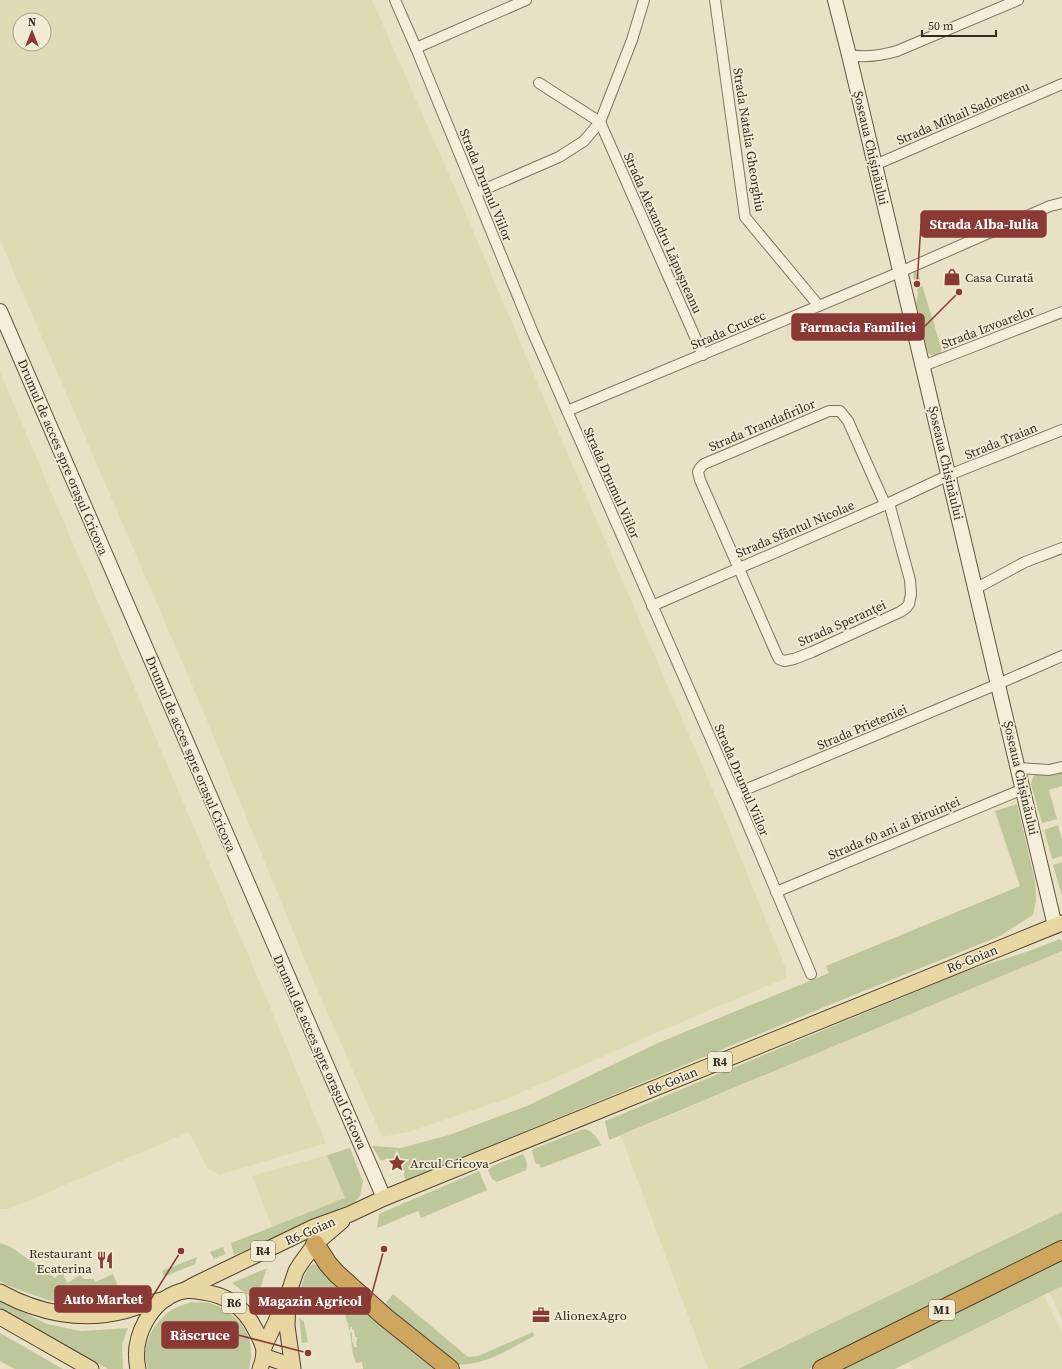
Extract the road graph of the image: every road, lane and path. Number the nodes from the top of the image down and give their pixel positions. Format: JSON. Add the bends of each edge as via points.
{"nodes":[{"id":1,"x":395,"y":0,"type":"edge"},
{"id":2,"x":526,"y":0,"type":"edge"},
{"id":3,"x":644,"y":0,"type":"edge"},
{"id":4,"x":715,"y":0,"type":"edge"},
{"id":5,"x":835,"y":0,"type":"edge"},
{"id":6,"x":1018,"y":0,"type":"edge"},
{"id":7,"x":416,"y":48,"type":"junction"},
{"id":8,"x":849,"y":55,"type":"junction"},
{"id":9,"x":539,"y":83,"type":"dead end"},
{"id":10,"x":1062,"y":84,"type":"edge"},
{"id":11,"x":600,"y":122,"type":"junction"},
{"id":12,"x":875,"y":165,"type":"junction"},
{"id":13,"x":476,"y":193,"type":"junction"},
{"id":14,"x":1062,"y":203,"type":"edge"},
{"id":15,"x":900,"y":272,"type":"junction"},
{"id":16,"x":819,"y":306,"type":"junction"},
{"id":17,"x":0,"y":310,"type":"edge"},
{"id":18,"x":1062,"y":312,"type":"edge"},
{"id":19,"x":703,"y":354,"type":"junction"},
{"id":20,"x":923,"y":366,"type":"junction"},
{"id":21,"x":567,"y":411,"type":"junction"},
{"id":22,"x":1062,"y":430,"type":"edge"},
{"id":23,"x":949,"y":475,"type":"junction"},
{"id":24,"x":887,"y":504,"type":"junction"},
{"id":25,"x":1062,"y":548,"type":"edge"},
{"id":26,"x":739,"y":567,"type":"junction"},
{"id":27,"x":975,"y":588,"type":"junction"},
{"id":28,"x":652,"y":606,"type":"junction"},
{"id":29,"x":1062,"y":656,"type":"edge"},
{"id":30,"x":998,"y":684,"type":"junction"},
{"id":31,"x":1018,"y":768,"type":"junction"},
{"id":32,"x":1062,"y":768,"type":"edge"},
{"id":33,"x":1023,"y":789,"type":"junction"},
{"id":34,"x":735,"y":794,"type":"junction"},
{"id":35,"x":776,"y":892,"type":"junction"},
{"id":36,"x":1059,"y":924,"type":"edge"},
{"id":37,"x":811,"y":974,"type":"dead end"},
{"id":38,"x":384,"y":1198,"type":"junction"},
{"id":39,"x":350,"y":1214,"type":"junction"},
{"id":40,"x":315,"y":1244,"type":"junction"},
{"id":41,"x":1062,"y":1250,"type":"edge"},
{"id":42,"x":183,"y":1291,"type":"junction"},
{"id":43,"x":0,"y":1292,"type":"edge"},
{"id":44,"x":288,"y":1295,"type":"junction"},
{"id":45,"x":167,"y":1299,"type":"junction"},
{"id":46,"x":0,"y":1317,"type":"edge"},
{"id":47,"x":266,"y":1359,"type":"edge"},
{"id":48,"x":91,"y":1369,"type":"edge"},
{"id":49,"x":138,"y":1369,"type":"edge"},
{"id":50,"x":292,"y":1369,"type":"edge"},
{"id":51,"x":450,"y":1369,"type":"edge"},
{"id":52,"x":822,"y":1369,"type":"edge"}],
"edges":[{"from":1,"to":7,"type":"street","name":"Strada Drumul Viilor"},
{"from":2,"to":7,"type":"street"},
{"from":3,"to":11,"type":"street","via":[[632,40]]},
{"from":4,"to":16,"type":"street","name":"Strada Natalia Gheorghiu","via":[[745,217]]},
{"from":5,"to":8,"type":"street","name":"Șoseaua Chișinăului"},
{"from":6,"to":8,"type":"street","via":[[897,52],[862,57]]},
{"from":7,"to":13,"type":"street","name":"Strada Drumul Viilor"},
{"from":8,"to":12,"type":"street","name":"Șoseaua Chișinăului"},
{"from":9,"to":11,"type":"street"},
{"from":10,"to":12,"type":"street","name":"Strada Mihail Sadoveanu"},
{"from":11,"to":13,"type":"street","via":[[584,140],[559,157]]},
{"from":11,"to":19,"type":"street","name":"Strada Alexandru Lăpușneanu"},
{"from":12,"to":15,"type":"street","name":"Șoseaua Chișinăului"},
{"from":13,"to":21,"type":"street","name":"Strada Drumul Viilor"},
{"from":14,"to":15,"type":"street","name":"Strada Crucec"},
{"from":15,"to":16,"type":"street","name":"Strada Crucec"},
{"from":15,"to":20,"type":"street","name":"Șoseaua Chișinăului"},
{"from":16,"to":19,"type":"street","name":"Strada Crucec"},
{"from":17,"to":38,"type":"street","name":"Drumul de acces spre orașul Cricova"},
{"from":18,"to":20,"type":"street","name":"Strada Izvoarelor"},
{"from":19,"to":21,"type":"street","name":"Strada Crucec"},
{"from":20,"to":23,"type":"street","name":"Șoseaua Chișinăului"},
{"from":21,"to":28,"type":"street","name":"Strada Drumul Viilor"},
{"from":22,"to":23,"type":"street","name":"Strada Traian"},
{"from":23,"to":24,"type":"street","name":"Strada Sfântul Nicolae"},
{"from":23,"to":27,"type":"street","name":"Șoseaua Chișinăului"},
{"from":24,"to":26,"type":"street","name":"Strada Sfântul Nicolae"},
{"from":24,"to":26,"type":"street","name":"Strada Speranţei","via":[[910,580],[912,594],[909,604],[900,612],[812,652],[794,659],[779,659]]},
{"from":24,"to":26,"type":"street","name":"Strada Trandafirilor","via":[[848,420],[840,410],[829,411],[729,453],[704,464],[698,472]]},
{"from":25,"to":27,"type":"street","via":[[1025,562]]},
{"from":26,"to":28,"type":"street","name":"Strada Sfântul Nicolae"},
{"from":27,"to":30,"type":"street","name":"Șoseaua Chișinăului"},
{"from":28,"to":34,"type":"street","name":"Strada Drumul Viilor"},
{"from":29,"to":30,"type":"street","name":"Strada Prieteniei"},
{"from":30,"to":31,"type":"street","name":"Șoseaua Chișinăului"},
{"from":30,"to":34,"type":"street","name":"Strada Prieteniei"},
{"from":31,"to":32,"type":"street"},
{"from":31,"to":33,"type":"street","name":"Șoseaua Chișinăului"},
{"from":33,"to":35,"type":"street","name":"Strada 60 ani ai Biruinței"},
{"from":33,"to":36,"type":"street","name":"Șoseaua Chișinăului"},
{"from":34,"to":35,"type":"street","name":"Strada Drumul Viilor"},
{"from":35,"to":37,"type":"street","name":"Strada Drumul Viilor"},
{"from":36,"to":38,"type":"main road","name":"R6-Goian","number":"R4"},
{"from":38,"to":39,"type":"main road","name":"R6-Goian","number":"R4"},
{"from":39,"to":40,"type":"main road","name":"R6-Goian","number":"R4"},
{"from":39,"to":42,"type":"main road","name":"R6-Goian","number":"R4","via":[[314,1227]]},
{"from":40,"to":44,"type":"main road","name":"R6-Goian","number":"R4","via":[[296,1271]]},
{"from":40,"to":51,"type":"highway","via":[[337,1274],[385,1317]]},
{"from":41,"to":52,"type":"highway","number":"M1"},
{"from":42,"to":45,"type":"main road","number":"R6"},
{"from":42,"to":47,"type":"main road","number":"R6","via":[[216,1294],[237,1304],[251,1320]]},
{"from":43,"to":45,"type":"main road","number":"R6","via":[[43,1310],[76,1316],[123,1311]]},
{"from":44,"to":47,"type":"main road","name":"R6-Goian","number":"R4"},
{"from":44,"to":50,"type":"main road","via":[[287,1326]]},
{"from":45,"to":49,"type":"main road","number":"R6","via":[[148,1317],[139,1335]]},
{"from":46,"to":48,"type":"main road"},
{"from":47,"to":50,"type":"main road","via":[[281,1362]]}]}
